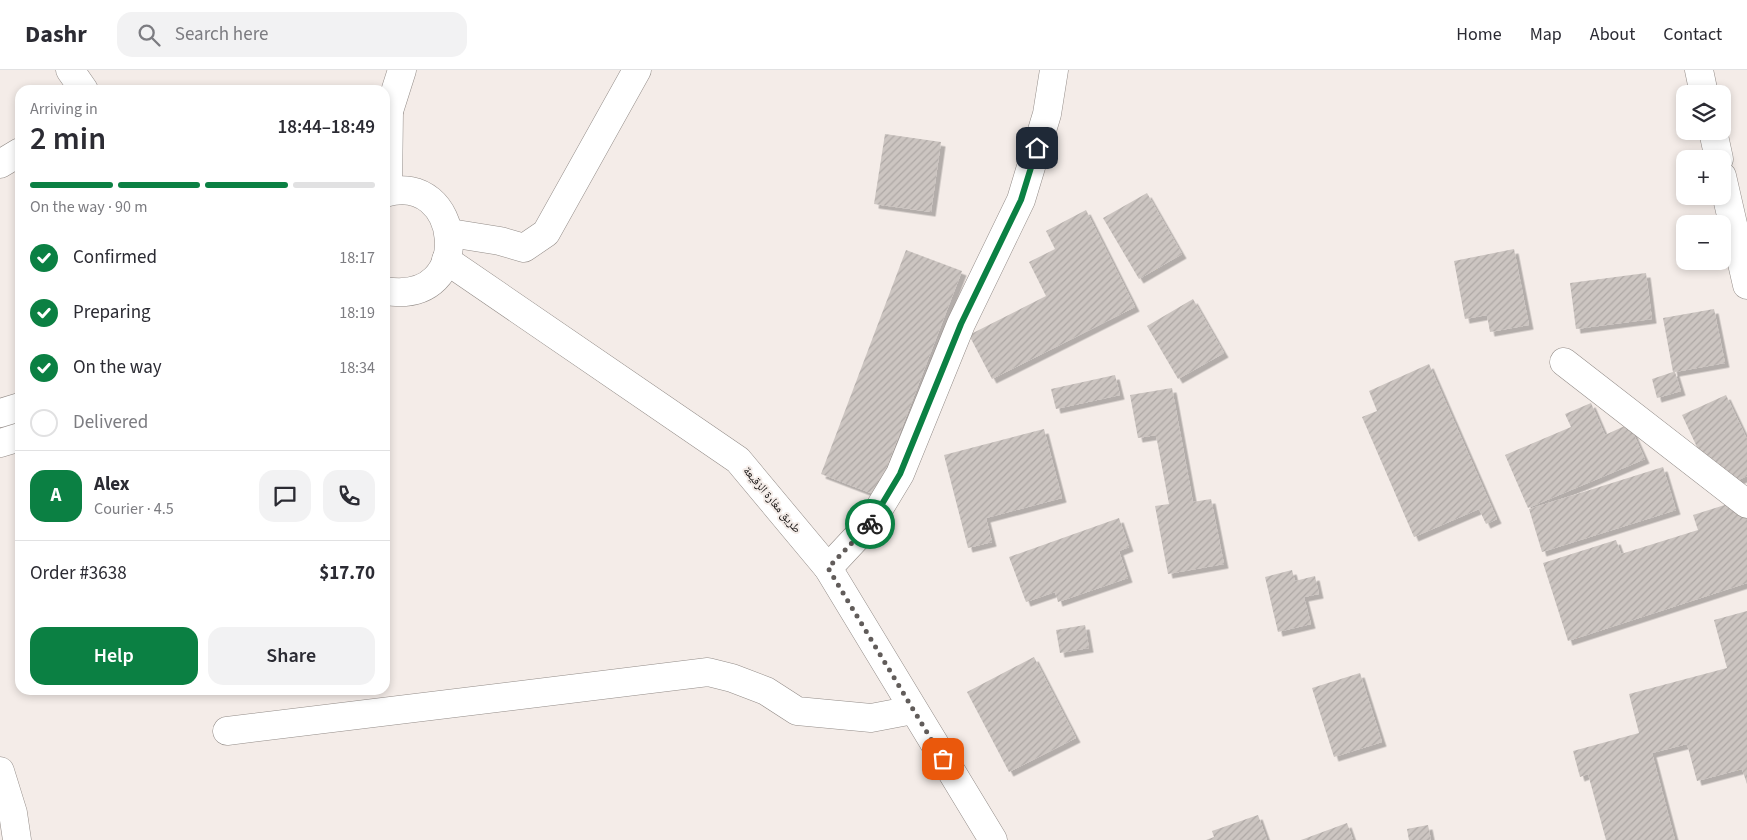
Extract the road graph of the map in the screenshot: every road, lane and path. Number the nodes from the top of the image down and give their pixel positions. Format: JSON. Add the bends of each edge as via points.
{"nodes":[{"id":1,"x":70,"y":70,"type":"edge"},
{"id":2,"x":402,"y":70,"type":"edge"},
{"id":3,"x":637,"y":70,"type":"edge"},
{"id":4,"x":1054,"y":70,"type":"edge"},
{"id":5,"x":1699,"y":70,"type":"edge"},
{"id":6,"x":80,"y":85,"type":"edge"},
{"id":7,"x":1702,"y":85,"type":"edge"},
{"id":8,"x":390,"y":103,"type":"edge"},
{"id":9,"x":15,"y":155,"type":"edge"},
{"id":10,"x":0,"y":164,"type":"edge"},
{"id":11,"x":390,"y":192,"type":"edge"},
{"id":12,"x":1729,"y":205,"type":"edge"},
{"id":13,"x":450,"y":233,"type":"junction"},
{"id":14,"x":446,"y":260,"type":"junction"},
{"id":15,"x":1747,"y":285,"type":"edge"},
{"id":16,"x":390,"y":292,"type":"edge"},
{"id":17,"x":1564,"y":362,"type":"dead end"},
{"id":18,"x":15,"y":409,"type":"edge"},
{"id":19,"x":0,"y":413,"type":"edge"},
{"id":20,"x":15,"y":438,"type":"edge"},
{"id":21,"x":0,"y":443,"type":"edge"},
{"id":22,"x":1747,"y":504,"type":"edge"},
{"id":23,"x":828,"y":568,"type":"junction"},
{"id":24,"x":914,"y":710,"type":"junction"},
{"id":25,"x":227,"y":732,"type":"dead end"},
{"id":26,"x":0,"y":771,"type":"edge"},
{"id":27,"x":17,"y":840,"type":"edge"},
{"id":28,"x":993,"y":840,"type":"edge"}],
"edges":[{"from":1,"to":6,"type":"street"},
{"from":2,"to":8,"type":"street"},
{"from":3,"to":13,"type":"street","via":[[546,233],[524,248]]},
{"from":4,"to":23,"type":"street","via":[[1047,114],[1021,200],[961,324],[900,474],[872,522]]},
{"from":5,"to":7,"type":"street"},
{"from":9,"to":10,"type":"street"},
{"from":11,"to":13,"type":"street","via":[[404,190],[434,204]]},
{"from":12,"to":15,"type":"street"},
{"from":13,"to":14,"type":"street","via":[[450,251]]},
{"from":14,"to":16,"type":"street","via":[[444,268],[432,281],[417,290]]},
{"from":14,"to":23,"type":"street","name":"طريق مغارة الزقيعة","via":[[738,460]]},
{"from":17,"to":22,"type":"street"},
{"from":18,"to":19,"type":"street"},
{"from":20,"to":21,"type":"street"},
{"from":23,"to":24,"type":"street","name":"طريق مغارة الزقيعة"},
{"from":24,"to":25,"type":"street","via":[[871,718],[797,712],[766,691],[708,672]]},
{"from":24,"to":28,"type":"street","name":"طريق مغارة الزقيعة"},
{"from":26,"to":27,"type":"street"}]}
